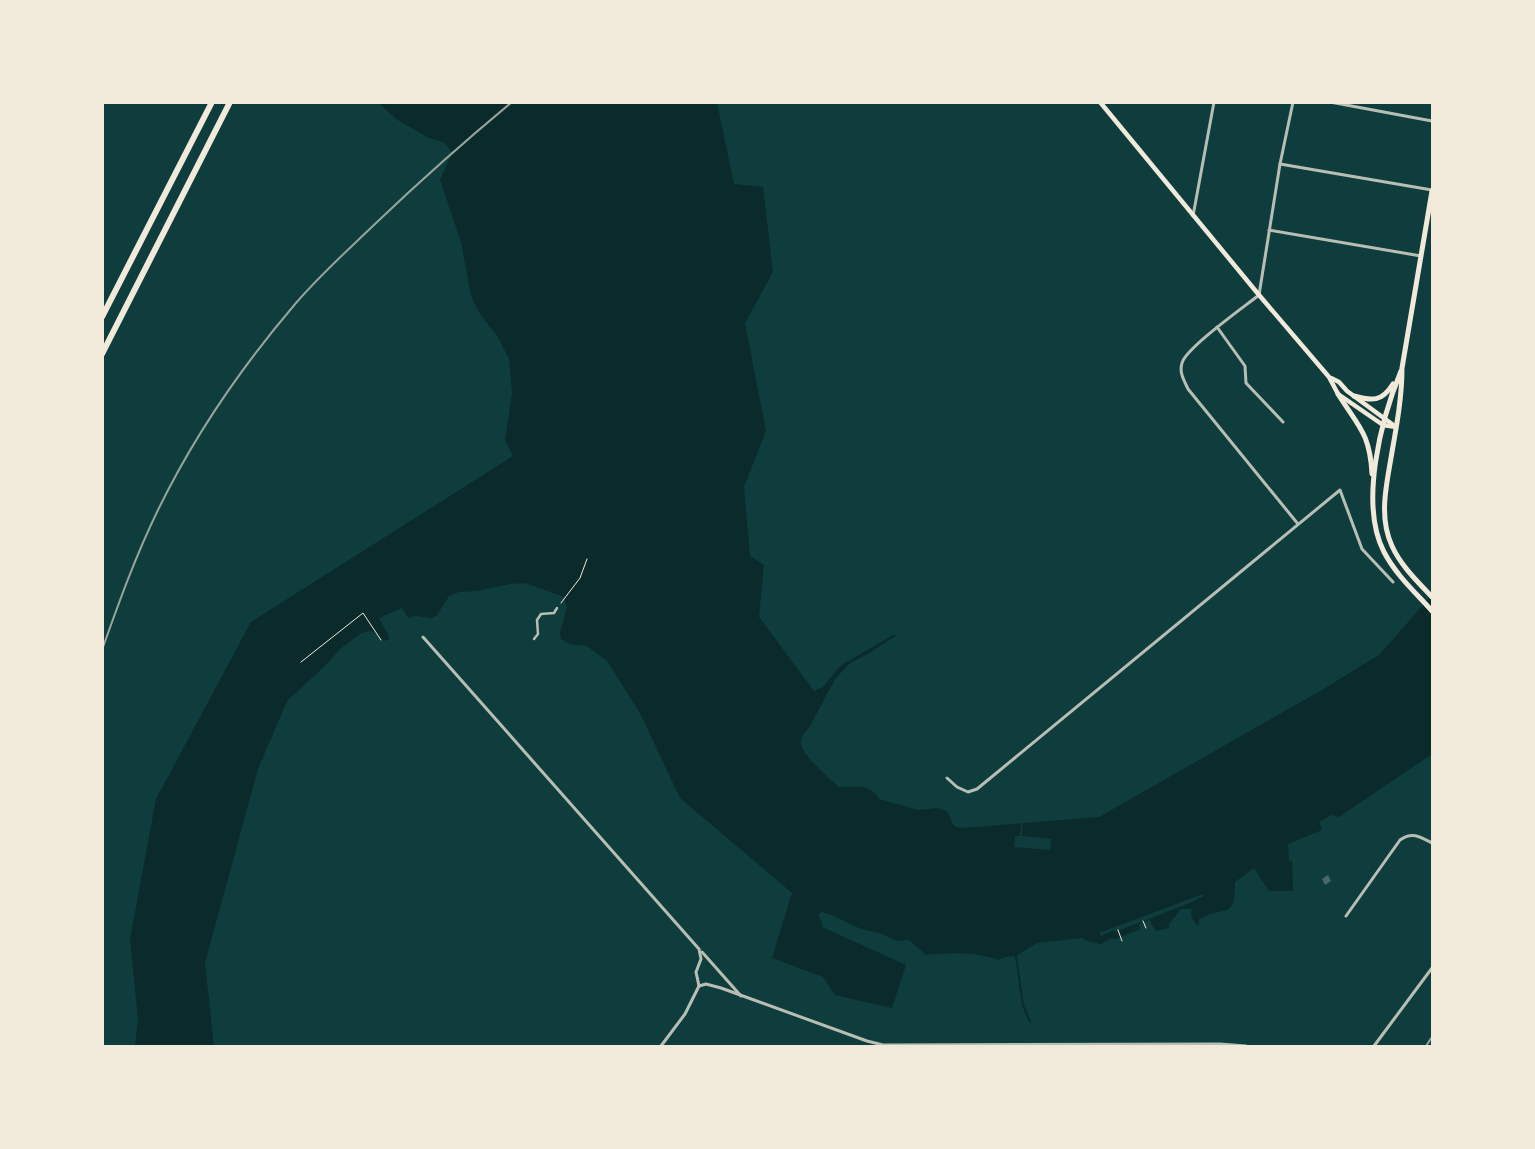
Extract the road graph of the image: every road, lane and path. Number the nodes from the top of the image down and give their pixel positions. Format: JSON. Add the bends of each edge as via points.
{"nodes":[{"id":1,"x":212,"y":102,"type":"edge"},
{"id":2,"x":230,"y":102,"type":"edge"},
{"id":3,"x":1100,"y":102,"type":"edge"},
{"id":4,"x":1214,"y":102,"type":"edge"},
{"id":5,"x":1292,"y":102,"type":"edge"},
{"id":6,"x":1330,"y":102,"type":"edge"},
{"id":7,"x":1368,"y":102,"type":"edge"},
{"id":8,"x":1367,"y":109,"type":"junction"},
{"id":9,"x":1432,"y":120,"type":"edge"},
{"id":10,"x":1280,"y":164,"type":"junction"},
{"id":11,"x":1432,"y":191,"type":"edge"},
{"id":12,"x":1193,"y":216,"type":"junction"},
{"id":13,"x":1269,"y":230,"type":"junction"},
{"id":14,"x":1421,"y":256,"type":"junction"},
{"id":15,"x":1259,"y":295,"type":"junction"},
{"id":16,"x":102,"y":317,"type":"edge"},
{"id":17,"x":1217,"y":327,"type":"junction"},
{"id":18,"x":102,"y":354,"type":"edge"},
{"id":19,"x":1402,"y":368,"type":"junction"},
{"id":20,"x":1329,"y":377,"type":"junction"},
{"id":21,"x":1338,"y":394,"type":"junction"},
{"id":22,"x":1354,"y":396,"type":"junction"},
{"id":23,"x":1384,"y":417,"type":"junction"},
{"id":24,"x":1283,"y":422,"type":"dead end"},
{"id":25,"x":1383,"y":425,"type":"junction"},
{"id":26,"x":1396,"y":427,"type":"junction"},
{"id":27,"x":1373,"y":485,"type":"junction"},
{"id":28,"x":1298,"y":524,"type":"junction"},
{"id":29,"x":587,"y":559,"type":"dead end"},
{"id":30,"x":1393,"y":582,"type":"dead end"},
{"id":31,"x":1432,"y":598,"type":"edge"},
{"id":32,"x":557,"y":608,"type":"joint"},
{"id":33,"x":1432,"y":610,"type":"edge"},
{"id":34,"x":423,"y":636,"type":"dead end"},
{"id":35,"x":534,"y":639,"type":"dead end"},
{"id":36,"x":381,"y":640,"type":"dead end"},
{"id":37,"x":301,"y":662,"type":"dead end"},
{"id":38,"x":947,"y":778,"type":"dead end"},
{"id":39,"x":1432,"y":843,"type":"edge"},
{"id":40,"x":1346,"y":916,"type":"dead end"},
{"id":41,"x":1143,"y":921,"type":"dead end"},
{"id":42,"x":1146,"y":928,"type":"dead end"},
{"id":43,"x":1118,"y":930,"type":"dead end"},
{"id":44,"x":1122,"y":941,"type":"dead end"},
{"id":45,"x":699,"y":949,"type":"junction"},
{"id":46,"x":1432,"y":968,"type":"edge"},
{"id":47,"x":699,"y":986,"type":"junction"},
{"id":48,"x":742,"y":996,"type":"junction"},
{"id":49,"x":1114,"y":1045,"type":"edge"},
{"id":50,"x":661,"y":1046,"type":"edge"},
{"id":51,"x":1246,"y":1046,"type":"edge"},
{"id":52,"x":1374,"y":1046,"type":"edge"}],
"edges":[{"from":1,"to":16,"type":"highway"},
{"from":2,"to":18,"type":"highway"},
{"from":3,"to":12,"type":"main road"},
{"from":4,"to":12,"type":"street"},
{"from":5,"to":10,"type":"street"},
{"from":6,"to":8,"type":"street"},
{"from":7,"to":8,"type":"street"},
{"from":8,"to":9,"type":"street"},
{"from":10,"to":11,"type":"street"},
{"from":10,"to":13,"type":"street"},
{"from":11,"to":14,"type":"main road"},
{"from":12,"to":15,"type":"main road"},
{"from":13,"to":14,"type":"street"},
{"from":13,"to":15,"type":"street"},
{"from":14,"to":19,"type":"main road"},
{"from":15,"to":17,"type":"street"},
{"from":15,"to":20,"type":"main road"},
{"from":17,"to":24,"type":"street","via":[[1245,366],[1246,383]]},
{"from":17,"to":28,"type":"street","via":[[1184,357],[1181,374],[1188,389]]},
{"from":19,"to":22,"type":"main road","via":[[1383,395],[1368,400]]},
{"from":19,"to":23,"type":"main road"},
{"from":19,"to":26,"type":"main road"},
{"from":20,"to":21,"type":"main road"},
{"from":20,"to":22,"type":"main road"},
{"from":21,"to":25,"type":"main road"},
{"from":21,"to":27,"type":"main road","via":[[1368,442]]},
{"from":22,"to":23,"type":"main road"},
{"from":23,"to":25,"type":"main road"},
{"from":23,"to":26,"type":"main road"},
{"from":25,"to":26,"type":"main road"},
{"from":25,"to":27,"type":"main road"},
{"from":26,"to":31,"type":"main road","via":[[1384,500],[1385,523],[1390,541],[1404,566]]},
{"from":27,"to":33,"type":"main road","via":[[1373,514],[1381,545],[1402,579]]},
{"from":28,"to":30,"type":"street","via":[[1340,490],[1362,549]]},
{"from":28,"to":38,"type":"street","via":[[977,789],[968,792]]},
{"from":29,"to":32,"type":"path","via":[[576,585]]},
{"from":32,"to":35,"type":"street","via":[[554,613],[541,614],[537,620],[538,634]]},
{"from":34,"to":45,"type":"street"},
{"from":36,"to":37,"type":"path","via":[[362,613]]},
{"from":39,"to":40,"type":"street","via":[[1413,835],[1400,840]]},
{"from":41,"to":42,"type":"path"},
{"from":43,"to":44,"type":"path"},
{"from":45,"to":47,"type":"street","via":[[701,959],[696,972]]},
{"from":45,"to":48,"type":"street"},
{"from":46,"to":52,"type":"street"},
{"from":47,"to":48,"type":"street","via":[[706,984]]},
{"from":47,"to":50,"type":"street","via":[[685,1014]]},
{"from":48,"to":49,"type":"street","via":[[882,1045]]},
{"from":49,"to":51,"type":"street"}]}
